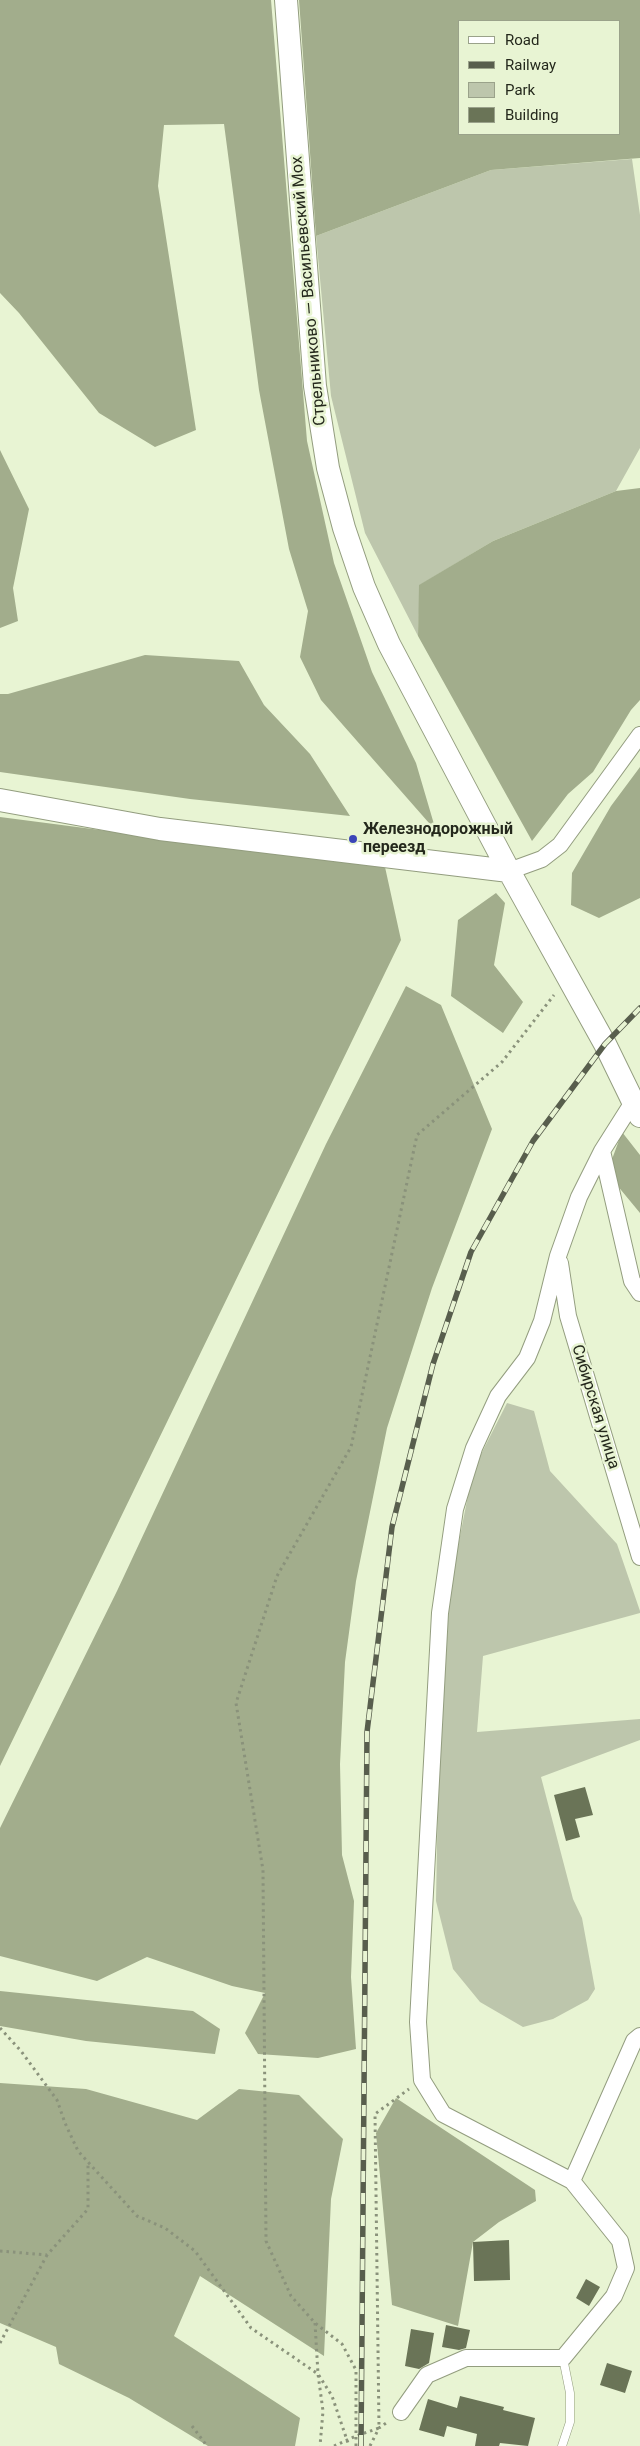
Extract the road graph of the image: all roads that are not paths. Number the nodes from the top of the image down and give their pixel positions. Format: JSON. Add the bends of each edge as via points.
{"nodes":[{"id":1,"x":286,"y":0,"type":"edge"},
{"id":2,"x":640,"y":734,"type":"edge"},
{"id":3,"x":0,"y":800,"type":"edge"},
{"id":4,"x":509,"y":872,"type":"junction"},
{"id":5,"x":636,"y":1109,"type":"edge"},
{"id":6,"x":602,"y":1151,"type":"junction"},
{"id":7,"x":558,"y":1256,"type":"junction"},
{"id":8,"x":640,"y":1293,"type":"edge"},
{"id":9,"x":640,"y":1557,"type":"edge"},
{"id":10,"x":640,"y":2036,"type":"edge"},
{"id":11,"x":572,"y":2181,"type":"junction"},
{"id":12,"x":563,"y":2358,"type":"junction"},
{"id":13,"x":401,"y":2412,"type":"road end"},
{"id":14,"x":562,"y":2446,"type":"edge"}],
"edges":[{"from":1,"to":4,"type":"street","name":"Стрельниково — Васильевский Мох","via":[[315,386],[333,488],[357,568],[389,644]]},
{"from":2,"to":4,"type":"street","via":[[560,845],[542,859]]},
{"from":3,"to":4,"type":"street","via":[[160,829]]},
{"from":4,"to":5,"type":"street","name":"Стрельниково — Васильевский Мох"},
{"from":5,"to":6,"type":"street"},
{"from":6,"to":7,"type":"street","via":[[579,1197]]},
{"from":6,"to":8,"type":"street","via":[[632,1281]]},
{"from":7,"to":9,"type":"street","name":"Сибирская улица","via":[[568,1316]]},
{"from":7,"to":11,"type":"street","via":[[542,1321],[527,1358],[498,1396],[474,1448],[454,1509],[440,1613],[418,2022],[422,2080],[444,2114]]},
{"from":10,"to":11,"type":"street","via":[[634,2041]]},
{"from":11,"to":12,"type":"street","via":[[620,2241],[626,2268],[614,2296]]},
{"from":12,"to":13,"type":"street","via":[[466,2358],[427,2375]]},
{"from":12,"to":14,"type":"lane","via":[[570,2393],[570,2422]]}]}
